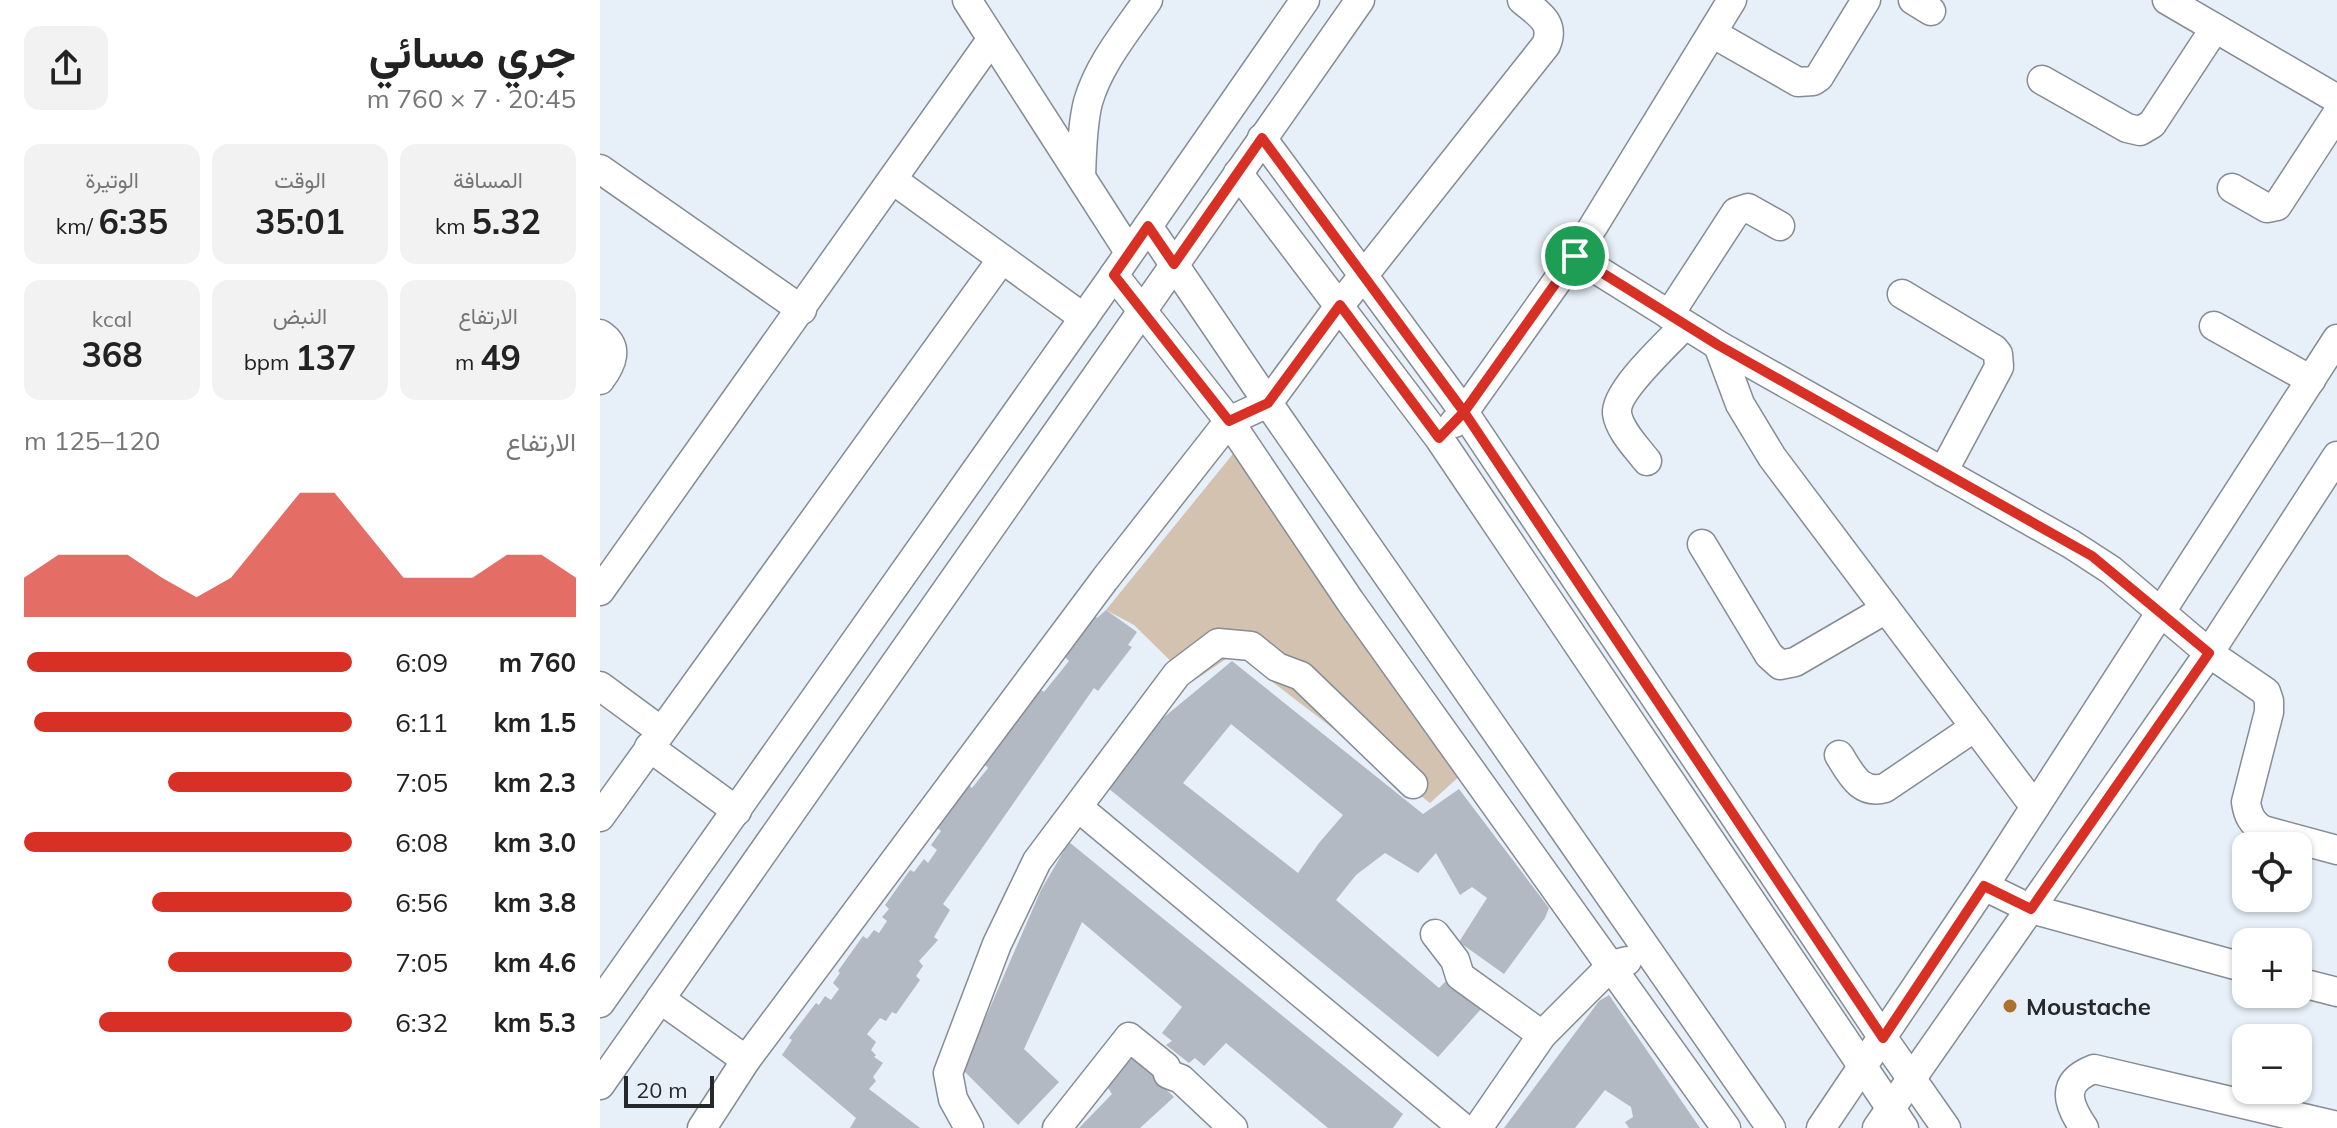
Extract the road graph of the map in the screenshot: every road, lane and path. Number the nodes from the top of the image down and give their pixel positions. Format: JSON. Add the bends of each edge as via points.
{"nodes":[{"id":1,"x":967,"y":0,"type":"edge"},
{"id":2,"x":1148,"y":0,"type":"edge"},
{"id":3,"x":1305,"y":0,"type":"edge"},
{"id":4,"x":1360,"y":0,"type":"edge"},
{"id":5,"x":1522,"y":0,"type":"edge"},
{"id":6,"x":1732,"y":0,"type":"edge"},
{"id":7,"x":1866,"y":0,"type":"edge"},
{"id":8,"x":2167,"y":0,"type":"edge"},
{"id":9,"x":2215,"y":28,"type":"junction"},
{"id":10,"x":1712,"y":33,"type":"junction"},
{"id":11,"x":991,"y":40,"type":"junction"},
{"id":12,"x":2042,"y":80,"type":"dead end"},
{"id":13,"x":2337,"y":99,"type":"edge"},
{"id":14,"x":2337,"y":114,"type":"edge"},
{"id":15,"x":1262,"y":138,"type":"junction"},
{"id":16,"x":600,"y":169,"type":"edge"},
{"id":17,"x":1238,"y":173,"type":"junction"},
{"id":18,"x":1081,"y":177,"type":"junction"},
{"id":19,"x":893,"y":180,"type":"junction"},
{"id":20,"x":2232,"y":188,"type":"dead end"},
{"id":21,"x":1148,"y":226,"type":"junction"},
{"id":22,"x":1780,"y":226,"type":"dead end"},
{"id":23,"x":1575,"y":256,"type":"junction"},
{"id":24,"x":1002,"y":259,"type":"junction"},
{"id":25,"x":1122,"y":264,"type":"junction"},
{"id":26,"x":1174,"y":264,"type":"junction"},
{"id":27,"x":1364,"y":274,"type":"junction"},
{"id":28,"x":1902,"y":294,"type":"dead end"},
{"id":29,"x":1340,"y":305,"type":"junction"},
{"id":30,"x":802,"y":310,"type":"junction"},
{"id":31,"x":1141,"y":311,"type":"junction"},
{"id":32,"x":1084,"y":318,"type":"junction"},
{"id":33,"x":1677,"y":320,"type":"junction"},
{"id":34,"x":2214,"y":326,"type":"dead end"},
{"id":35,"x":600,"y":334,"type":"edge"},
{"id":36,"x":2337,"y":339,"type":"edge"},
{"id":37,"x":1718,"y":345,"type":"junction"},
{"id":38,"x":600,"y":380,"type":"edge"},
{"id":39,"x":2311,"y":380,"type":"junction"},
{"id":40,"x":1268,"y":403,"type":"junction"},
{"id":41,"x":1464,"y":412,"type":"junction"},
{"id":42,"x":1229,"y":421,"type":"junction"},
{"id":43,"x":1439,"y":438,"type":"junction"},
{"id":44,"x":2337,"y":456,"type":"edge"},
{"id":45,"x":1647,"y":461,"type":"dead end"},
{"id":46,"x":1943,"y":472,"type":"junction"},
{"id":47,"x":1702,"y":544,"type":"dead end"},
{"id":48,"x":1383,"y":570,"type":"junction"},
{"id":49,"x":600,"y":591,"type":"edge"},
{"id":50,"x":1350,"y":601,"type":"junction"},
{"id":51,"x":1886,"y":609,"type":"junction"},
{"id":52,"x":2161,"y":612,"type":"junction"},
{"id":53,"x":2209,"y":653,"type":"junction"},
{"id":54,"x":600,"y":686,"type":"edge"},
{"id":55,"x":1975,"y":727,"type":"junction"},
{"id":56,"x":655,"y":739,"type":"junction"},
{"id":57,"x":1839,"y":755,"type":"dead end"},
{"id":58,"x":1413,"y":784,"type":"dead end"},
{"id":59,"x":2035,"y":807,"type":"junction"},
{"id":60,"x":1079,"y":808,"type":"junction"},
{"id":61,"x":737,"y":811,"type":"junction"},
{"id":62,"x":600,"y":817,"type":"edge"},
{"id":63,"x":2337,"y":850,"type":"edge"},
{"id":64,"x":1984,"y":886,"type":"junction"},
{"id":65,"x":2031,"y":909,"type":"junction"},
{"id":66,"x":1435,"y":934,"type":"dead end"},
{"id":67,"x":637,"y":949,"type":"junction"},
{"id":68,"x":1650,"y":954,"type":"junction"},
{"id":69,"x":2232,"y":964,"type":"edge"},
{"id":70,"x":1612,"y":965,"type":"junction"},
{"id":71,"x":2312,"y":986,"type":"edge"},
{"id":72,"x":2337,"y":992,"type":"edge"},
{"id":73,"x":604,"y":997,"type":"edge"},
{"id":74,"x":661,"y":998,"type":"junction"},
{"id":75,"x":1542,"y":1035,"type":"junction"},
{"id":76,"x":1883,"y":1038,"type":"junction"},
{"id":77,"x":746,"y":1060,"type":"junction"},
{"id":78,"x":1863,"y":1066,"type":"junction"},
{"id":79,"x":1913,"y":1080,"type":"junction"},
{"id":80,"x":600,"y":1085,"type":"edge"},
{"id":81,"x":1890,"y":1121,"type":"edge"},
{"id":82,"x":2337,"y":1126,"type":"edge"},
{"id":83,"x":702,"y":1128,"type":"edge"},
{"id":84,"x":969,"y":1128,"type":"edge"},
{"id":85,"x":1057,"y":1128,"type":"edge"},
{"id":86,"x":1233,"y":1128,"type":"edge"},
{"id":87,"x":1463,"y":1128,"type":"edge"},
{"id":88,"x":1478,"y":1128,"type":"edge"},
{"id":89,"x":1726,"y":1128,"type":"edge"},
{"id":90,"x":1771,"y":1128,"type":"edge"},
{"id":91,"x":1821,"y":1128,"type":"edge"},
{"id":92,"x":1946,"y":1128,"type":"edge"},
{"id":93,"x":2084,"y":1128,"type":"edge"}],
"edges":[{"from":1,"to":11,"type":"street"},
{"from":2,"to":18,"type":"street","via":[[1095,84],[1084,124]]},
{"from":3,"to":21,"type":"street"},
{"from":4,"to":15,"type":"street"},
{"from":5,"to":27,"type":"street","via":[[1550,27],[1546,45]]},
{"from":6,"to":10,"type":"street"},
{"from":7,"to":10,"type":"street","via":[[1819,77],[1806,83]]},
{"from":8,"to":9,"type":"street"},
{"from":9,"to":12,"type":"street","via":[[2152,124],[2140,131]]},
{"from":9,"to":13,"type":"street"},
{"from":10,"to":23,"type":"street"},
{"from":11,"to":18,"type":"street"},
{"from":11,"to":19,"type":"street"},
{"from":14,"to":20,"type":"street","via":[[2277,206],[2267,208]]},
{"from":15,"to":17,"type":"street"},
{"from":15,"to":27,"type":"street"},
{"from":16,"to":30,"type":"street"},
{"from":17,"to":26,"type":"street"},
{"from":17,"to":29,"type":"street"},
{"from":18,"to":25,"type":"street"},
{"from":19,"to":24,"type":"street"},
{"from":19,"to":30,"type":"street"},
{"from":21,"to":25,"type":"street"},
{"from":21,"to":26,"type":"street"},
{"from":22,"to":33,"type":"street","via":[[1748,208],[1736,212]]},
{"from":23,"to":33,"type":"street"},
{"from":23,"to":41,"type":"street"},
{"from":24,"to":32,"type":"street"},
{"from":24,"to":56,"type":"street"},
{"from":25,"to":31,"type":"street"},
{"from":25,"to":32,"type":"street"},
{"from":26,"to":31,"type":"street"},
{"from":26,"to":40,"type":"street"},
{"from":27,"to":29,"type":"street"},
{"from":27,"to":41,"type":"street"},
{"from":28,"to":46,"type":"street","via":[[1994,349],[2000,360]]},
{"from":29,"to":40,"type":"street"},
{"from":29,"to":43,"type":"street"},
{"from":30,"to":49,"type":"street"},
{"from":31,"to":42,"type":"street"},
{"from":31,"to":74,"type":"street"},
{"from":32,"to":61,"type":"street"},
{"from":33,"to":37,"type":"street"},
{"from":33,"to":45,"type":"street","via":[[1618,405],[1620,423]]},
{"from":34,"to":39,"type":"street"},
{"from":35,"to":38,"type":"street","via":[[610,342],[613,356]]},
{"from":36,"to":39,"type":"street"},
{"from":37,"to":46,"type":"street"},
{"from":37,"to":51,"type":"street","via":[[1754,431]]},
{"from":39,"to":52,"type":"street"},
{"from":40,"to":42,"type":"street"},
{"from":40,"to":48,"type":"street"},
{"from":41,"to":43,"type":"street"},
{"from":41,"to":76,"type":"street"},
{"from":42,"to":50,"type":"street"},
{"from":42,"to":77,"type":"street"},
{"from":43,"to":78,"type":"street"},
{"from":44,"to":53,"type":"street"},
{"from":46,"to":52,"type":"street","via":[[2092,556]]},
{"from":47,"to":51,"type":"street","via":[[1780,665],[1795,662]]},
{"from":48,"to":50,"type":"street"},
{"from":48,"to":68,"type":"street"},
{"from":50,"to":70,"type":"street"},
{"from":51,"to":55,"type":"street"},
{"from":52,"to":53,"type":"street"},
{"from":52,"to":59,"type":"street"},
{"from":53,"to":63,"type":"street","via":[[2258,685],[2269,701],[2246,802],[2254,824]]},
{"from":53,"to":65,"type":"street"},
{"from":54,"to":56,"type":"street"},
{"from":55,"to":57,"type":"street","via":[[1876,790],[1859,785]]},
{"from":55,"to":59,"type":"street"},
{"from":56,"to":61,"type":"street"},
{"from":56,"to":62,"type":"street"},
{"from":58,"to":60,"type":"street","via":[[1301,676],[1277,667],[1251,646],[1218,643],[1177,674]]},
{"from":59,"to":64,"type":"street"},
{"from":60,"to":84,"type":"street","via":[[1037,861],[997,944],[948,1073],[953,1099]]},
{"from":60,"to":87,"type":"street"},
{"from":61,"to":67,"type":"street"},
{"from":64,"to":65,"type":"street"},
{"from":64,"to":76,"type":"street"},
{"from":65,"to":69,"type":"street"},
{"from":65,"to":79,"type":"street"},
{"from":66,"to":75,"type":"street","via":[[1460,976]]},
{"from":67,"to":73,"type":"street"},
{"from":67,"to":74,"type":"street","via":[[655,951],[674,968]]},
{"from":68,"to":70,"type":"street"},
{"from":68,"to":90,"type":"street"},
{"from":70,"to":75,"type":"street"},
{"from":70,"to":89,"type":"street"},
{"from":71,"to":72,"type":"street"},
{"from":73,"to":74,"type":"street","via":[[630,1017]]},
{"from":74,"to":77,"type":"street"},
{"from":74,"to":80,"type":"street"},
{"from":75,"to":88,"type":"street"},
{"from":76,"to":78,"type":"street"},
{"from":76,"to":79,"type":"street"},
{"from":77,"to":83,"type":"street"},
{"from":78,"to":81,"type":"street"},
{"from":78,"to":91,"type":"street"},
{"from":79,"to":81,"type":"street"},
{"from":79,"to":92,"type":"street"},
{"from":82,"to":93,"type":"street","via":[[2094,1069],[2081,1074],[2069,1099]]},
{"from":85,"to":86,"type":"street","via":[[1129,1037]]}]}
